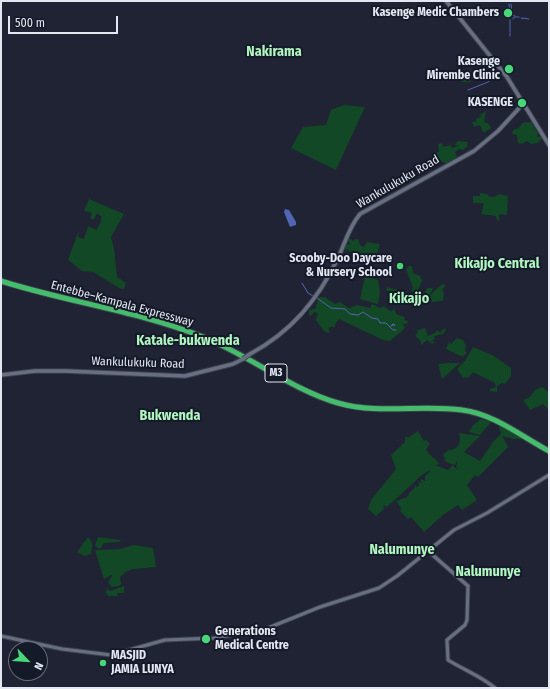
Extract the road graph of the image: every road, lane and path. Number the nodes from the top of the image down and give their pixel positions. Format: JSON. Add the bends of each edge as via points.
{"nodes":[{"id":1,"x":446,"y":1,"type":"edge"},
{"id":2,"x":523,"y":104,"type":"junction"},
{"id":3,"x":549,"y":145,"type":"edge"},
{"id":4,"x":1,"y":280,"type":"edge"},
{"id":5,"x":1,"y":375,"type":"edge"},
{"id":6,"x":549,"y":449,"type":"edge"},
{"id":7,"x":549,"y":474,"type":"edge"},
{"id":8,"x":427,"y":550,"type":"junction"},
{"id":9,"x":1,"y":636,"type":"edge"},
{"id":10,"x":495,"y":688,"type":"edge"}],
"edges":[{"from":1,"to":2,"type":"main road","via":[[506,77]]},
{"from":2,"to":3,"type":"main road"},
{"from":2,"to":5,"type":"main road","name":"Wankulukuku Road","bridge":true,"via":[[498,131],[474,151],[360,214],[352,225],[326,281],[307,309],[289,328],[233,364],[185,376],[65,371]]},
{"from":4,"to":6,"type":"highway","name":"Entebbe–Kampala Expressway","number":"M3","via":[[194,331],[232,347],[338,401],[377,407],[461,407],[498,419]]},
{"from":7,"to":8,"type":"street","via":[[487,513],[457,528]]},
{"from":8,"to":9,"type":"street","via":[[379,588],[264,629],[215,638],[165,640],[111,655],[62,649]]},
{"from":8,"to":10,"type":"street","via":[[468,586],[467,620],[465,625],[447,640],[448,660]]}]}
